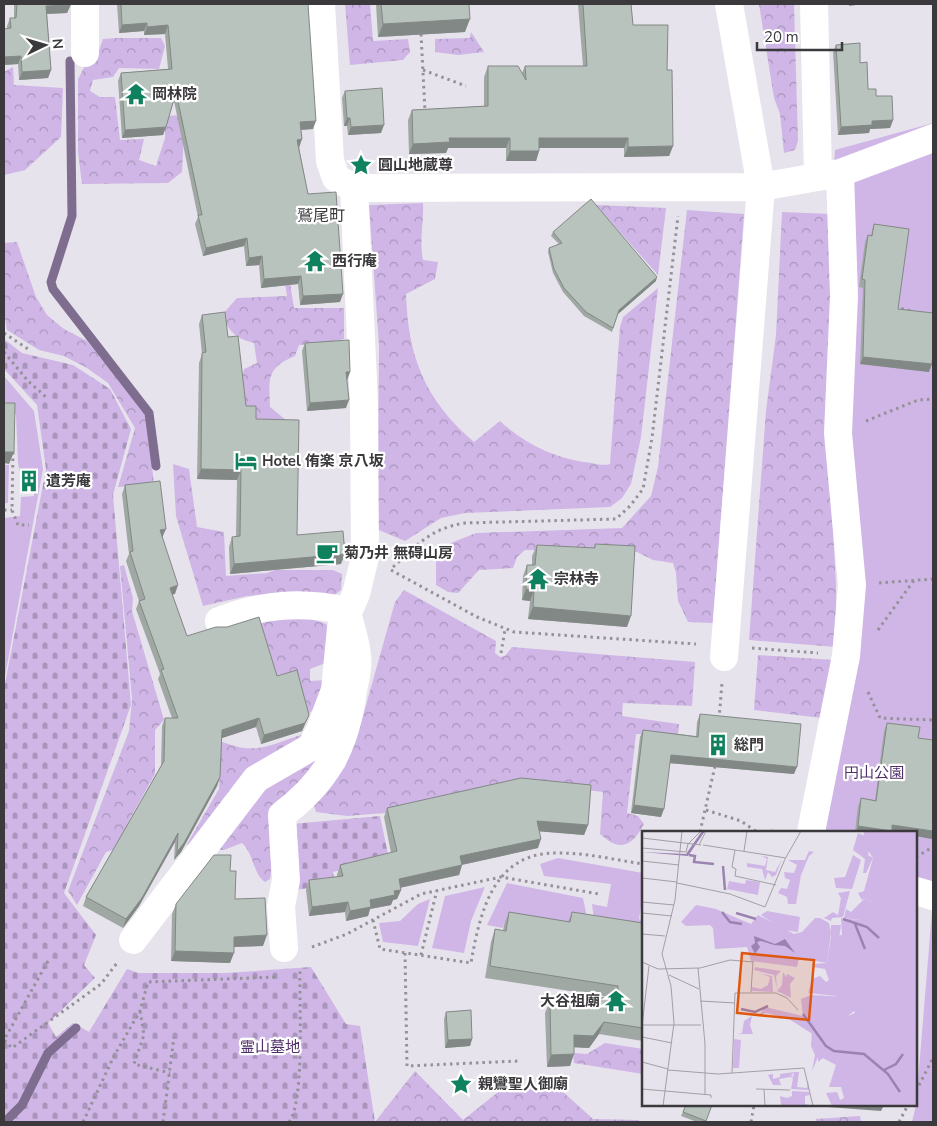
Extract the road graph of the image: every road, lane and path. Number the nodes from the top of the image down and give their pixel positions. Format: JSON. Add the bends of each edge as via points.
{"nodes":[{"id":1,"x":85,"y":4,"type":"edge"},
{"id":2,"x":321,"y":4,"type":"edge"},
{"id":3,"x":729,"y":4,"type":"edge"},
{"id":4,"x":814,"y":4,"type":"edge"},
{"id":5,"x":421,"y":34,"type":"edge"},
{"id":6,"x":85,"y":53,"type":"dead end"},
{"id":7,"x":423,"y":70,"type":"junction"},
{"id":8,"x":466,"y":86,"type":"dead end"},
{"id":9,"x":425,"y":119,"type":"edge"},
{"id":10,"x":933,"y":138,"type":"edge"},
{"id":11,"x":829,"y":174,"type":"junction"},
{"id":12,"x":761,"y":187,"type":"junction"},
{"id":13,"x":354,"y":188,"type":"junction"},
{"id":14,"x":681,"y":188,"type":"junction"},
{"id":15,"x":889,"y":306,"type":"edge"},
{"id":16,"x":916,"y":312,"type":"edge"},
{"id":17,"x":4,"y":333,"type":"edge"},
{"id":18,"x":28,"y":349,"type":"dead end"},
{"id":19,"x":4,"y":352,"type":"edge"},
{"id":20,"x":46,"y":397,"type":"dead end"},
{"id":21,"x":933,"y":399,"type":"edge"},
{"id":22,"x":838,"y":433,"type":"junction"},
{"id":23,"x":13,"y":443,"type":"edge"},
{"id":24,"x":4,"y":510,"type":"edge"},
{"id":25,"x":12,"y":510,"type":"junction"},
{"id":26,"x":29,"y":525,"type":"dead end"},
{"id":27,"x":933,"y":579,"type":"edge"},
{"id":28,"x":914,"y":580,"type":"junction"},
{"id":29,"x":852,"y":585,"type":"junction"},
{"id":30,"x":347,"y":612,"type":"junction"},
{"id":31,"x":219,"y":621,"type":"dead end"},
{"id":32,"x":505,"y":630,"type":"junction"},
{"id":33,"x":876,"y":633,"type":"dead end"},
{"id":34,"x":724,"y":652,"type":"junction"},
{"id":35,"x":501,"y":653,"type":"dead end"},
{"id":36,"x":846,"y":656,"type":"junction"},
{"id":37,"x":933,"y":720,"type":"edge"},
{"id":38,"x":718,"y":724,"type":"edge"},
{"id":39,"x":715,"y":766,"type":"edge"},
{"id":40,"x":706,"y":810,"type":"junction"},
{"id":41,"x":700,"y":831,"type":"edge"},
{"id":42,"x":756,"y":831,"type":"edge"},
{"id":43,"x":811,"y":831,"type":"edge"},
{"id":44,"x":933,"y":847,"type":"edge"},
{"id":45,"x":917,"y":856,"type":"edge"},
{"id":46,"x":642,"y":864,"type":"edge"},
{"id":47,"x":501,"y":877,"type":"junction"},
{"id":48,"x":437,"y":889,"type":"junction"},
{"id":49,"x":917,"y":891,"type":"edge"},
{"id":50,"x":599,"y":894,"type":"dead end"},
{"id":51,"x":933,"y":896,"type":"edge"},
{"id":52,"x":372,"y":920,"type":"junction"},
{"id":53,"x":134,"y":940,"type":"joint"},
{"id":54,"x":284,"y":948,"type":"joint"},
{"id":55,"x":405,"y":952,"type":"junction"},
{"id":56,"x":421,"y":955,"type":"junction"},
{"id":57,"x":48,"y":961,"type":"dead end"},
{"id":58,"x":290,"y":976,"type":"dead end"},
{"id":59,"x":300,"y":976,"type":"dead end"},
{"id":60,"x":281,"y":977,"type":"dead end"},
{"id":61,"x":300,"y":984,"type":"dead end"},
{"id":62,"x":140,"y":1011,"type":"junction"},
{"id":63,"x":174,"y":1037,"type":"dead end"},
{"id":64,"x":933,"y":1058,"type":"edge"},
{"id":65,"x":518,"y":1060,"type":"dead end"},
{"id":66,"x":170,"y":1073,"type":"junction"},
{"id":67,"x":917,"y":1089,"type":"edge"},
{"id":68,"x":754,"y":1106,"type":"edge"},
{"id":69,"x":907,"y":1106,"type":"edge"},
{"id":70,"x":83,"y":1122,"type":"edge"},
{"id":71,"x":163,"y":1122,"type":"edge"},
{"id":72,"x":289,"y":1122,"type":"edge"},
{"id":73,"x":750,"y":1122,"type":"edge"},
{"id":74,"x":899,"y":1122,"type":"edge"}],
"edges":[{"from":1,"to":6,"type":"street"},
{"from":2,"to":13,"type":"street","via":[[330,161],[336,178]]},
{"from":3,"to":12,"type":"street"},
{"from":4,"to":11,"type":"street"},
{"from":5,"to":7,"type":"path"},
{"from":7,"to":8,"type":"path"},
{"from":7,"to":9,"type":"path"},
{"from":10,"to":11,"type":"street"},
{"from":11,"to":12,"type":"street"},
{"from":11,"to":22,"type":"street","via":[[844,296]]},
{"from":12,"to":14,"type":"street"},
{"from":12,"to":34,"type":"street"},
{"from":13,"to":14,"type":"street"},
{"from":13,"to":30,"type":"street","via":[[365,431],[365,558],[356,594]]},
{"from":14,"to":32,"type":"path","via":[[652,438],[643,489],[616,519],[446,526],[433,532],[390,569]]},
{"from":15,"to":16,"type":"path"},
{"from":17,"to":18,"type":"path"},
{"from":19,"to":20,"type":"path"},
{"from":21,"to":22,"type":"path","via":[[918,400],[891,409]]},
{"from":22,"to":29,"type":"street"},
{"from":23,"to":25,"type":"path"},
{"from":24,"to":25,"type":"path"},
{"from":25,"to":26,"type":"path","via":[[18,525]]},
{"from":27,"to":28,"type":"path"},
{"from":28,"to":29,"type":"path"},
{"from":28,"to":33,"type":"path"},
{"from":29,"to":36,"type":"street"},
{"from":30,"to":31,"type":"street","via":[[308,605],[277,605]]},
{"from":30,"to":53,"type":"street","via":[[338,645],[335,690],[311,747],[256,779]]},
{"from":30,"to":54,"type":"street","via":[[358,658],[350,714],[336,758],[324,776],[282,815],[286,880],[281,906]]},
{"from":32,"to":34,"type":"path"},
{"from":32,"to":35,"type":"path"},
{"from":34,"to":36,"type":"path"},
{"from":34,"to":38,"type":"path"},
{"from":36,"to":37,"type":"path","via":[[857,668],[880,718]]},
{"from":36,"to":43,"type":"street"},
{"from":39,"to":40,"type":"path"},
{"from":40,"to":41,"type":"path"},
{"from":40,"to":42,"type":"path","via":[[741,821]]},
{"from":44,"to":45,"type":"path"},
{"from":46,"to":47,"type":"path","via":[[548,853],[527,858]]},
{"from":47,"to":48,"type":"path"},
{"from":47,"to":50,"type":"path"},
{"from":47,"to":56,"type":"path","via":[[482,912],[472,963]]},
{"from":48,"to":52,"type":"path"},
{"from":48,"to":56,"type":"path"},
{"from":49,"to":51,"type":"street"},
{"from":52,"to":54,"type":"path","via":[[310,948]]},
{"from":52,"to":55,"type":"path","via":[[380,949]]},
{"from":53,"to":57,"type":"path","via":[[101,984],[12,1048],[4,1040]]},
{"from":55,"to":56,"type":"path"},
{"from":55,"to":65,"type":"path","via":[[407,1066]]},
{"from":58,"to":59,"type":"path"},
{"from":60,"to":62,"type":"path","via":[[148,982]]},
{"from":61,"to":72,"type":"path","via":[[299,1074]]},
{"from":62,"to":66,"type":"path","via":[[144,1035],[134,1064]]},
{"from":62,"to":70,"type":"path","via":[[114,1056]]},
{"from":63,"to":66,"type":"path"},
{"from":64,"to":67,"type":"path"},
{"from":66,"to":71,"type":"path"},
{"from":68,"to":73,"type":"path"},
{"from":69,"to":74,"type":"path"}]}
